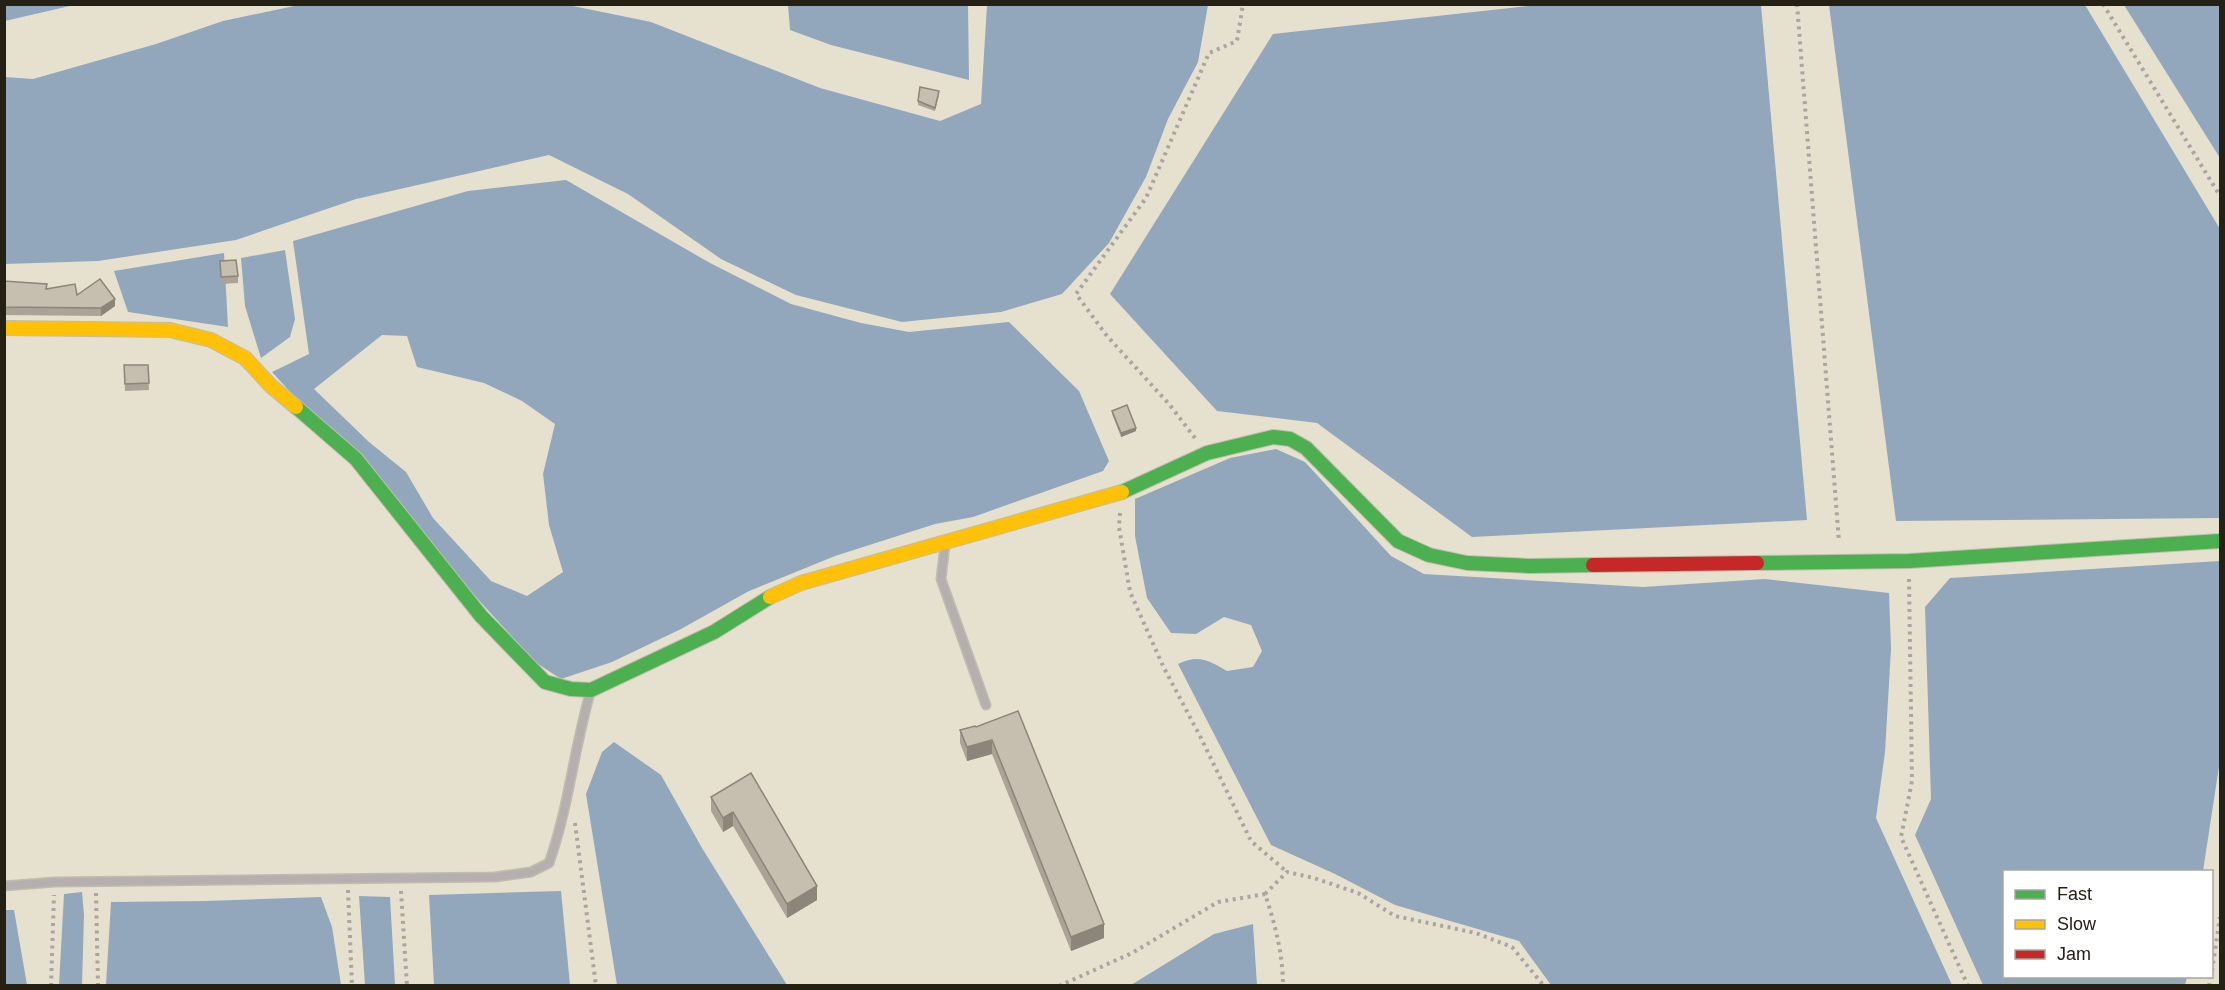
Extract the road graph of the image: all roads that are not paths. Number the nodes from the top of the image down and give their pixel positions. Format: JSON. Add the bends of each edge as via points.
{"nodes":[{"id":1,"x":4,"y":328,"type":"edge"},
{"id":2,"x":2220,"y":541,"type":"edge"},
{"id":3,"x":945,"y":544,"type":"junction"},
{"id":4,"x":591,"y":690,"type":"junction"},
{"id":5,"x":986,"y":705,"type":"dead end"},
{"id":6,"x":4,"y":886,"type":"edge"}],
"edges":[{"from":1,"to":4,"type":"street","via":[[170,330],[211,340],[244,358],[356,459],[482,616],[545,682]]},
{"from":2,"to":3,"type":"street","via":[[1909,561],[1529,566],[1467,563],[1430,555],[1398,541],[1306,448],[1290,439],[1273,437],[1207,453],[1120,493]]},
{"from":3,"to":4,"type":"street","via":[[801,583],[714,632]]},
{"from":3,"to":5,"type":"lane","via":[[942,579]]},
{"from":4,"to":6,"type":"lane","via":[[579,727],[556,843],[549,863],[531,872],[495,877],[96,881]]}]}
